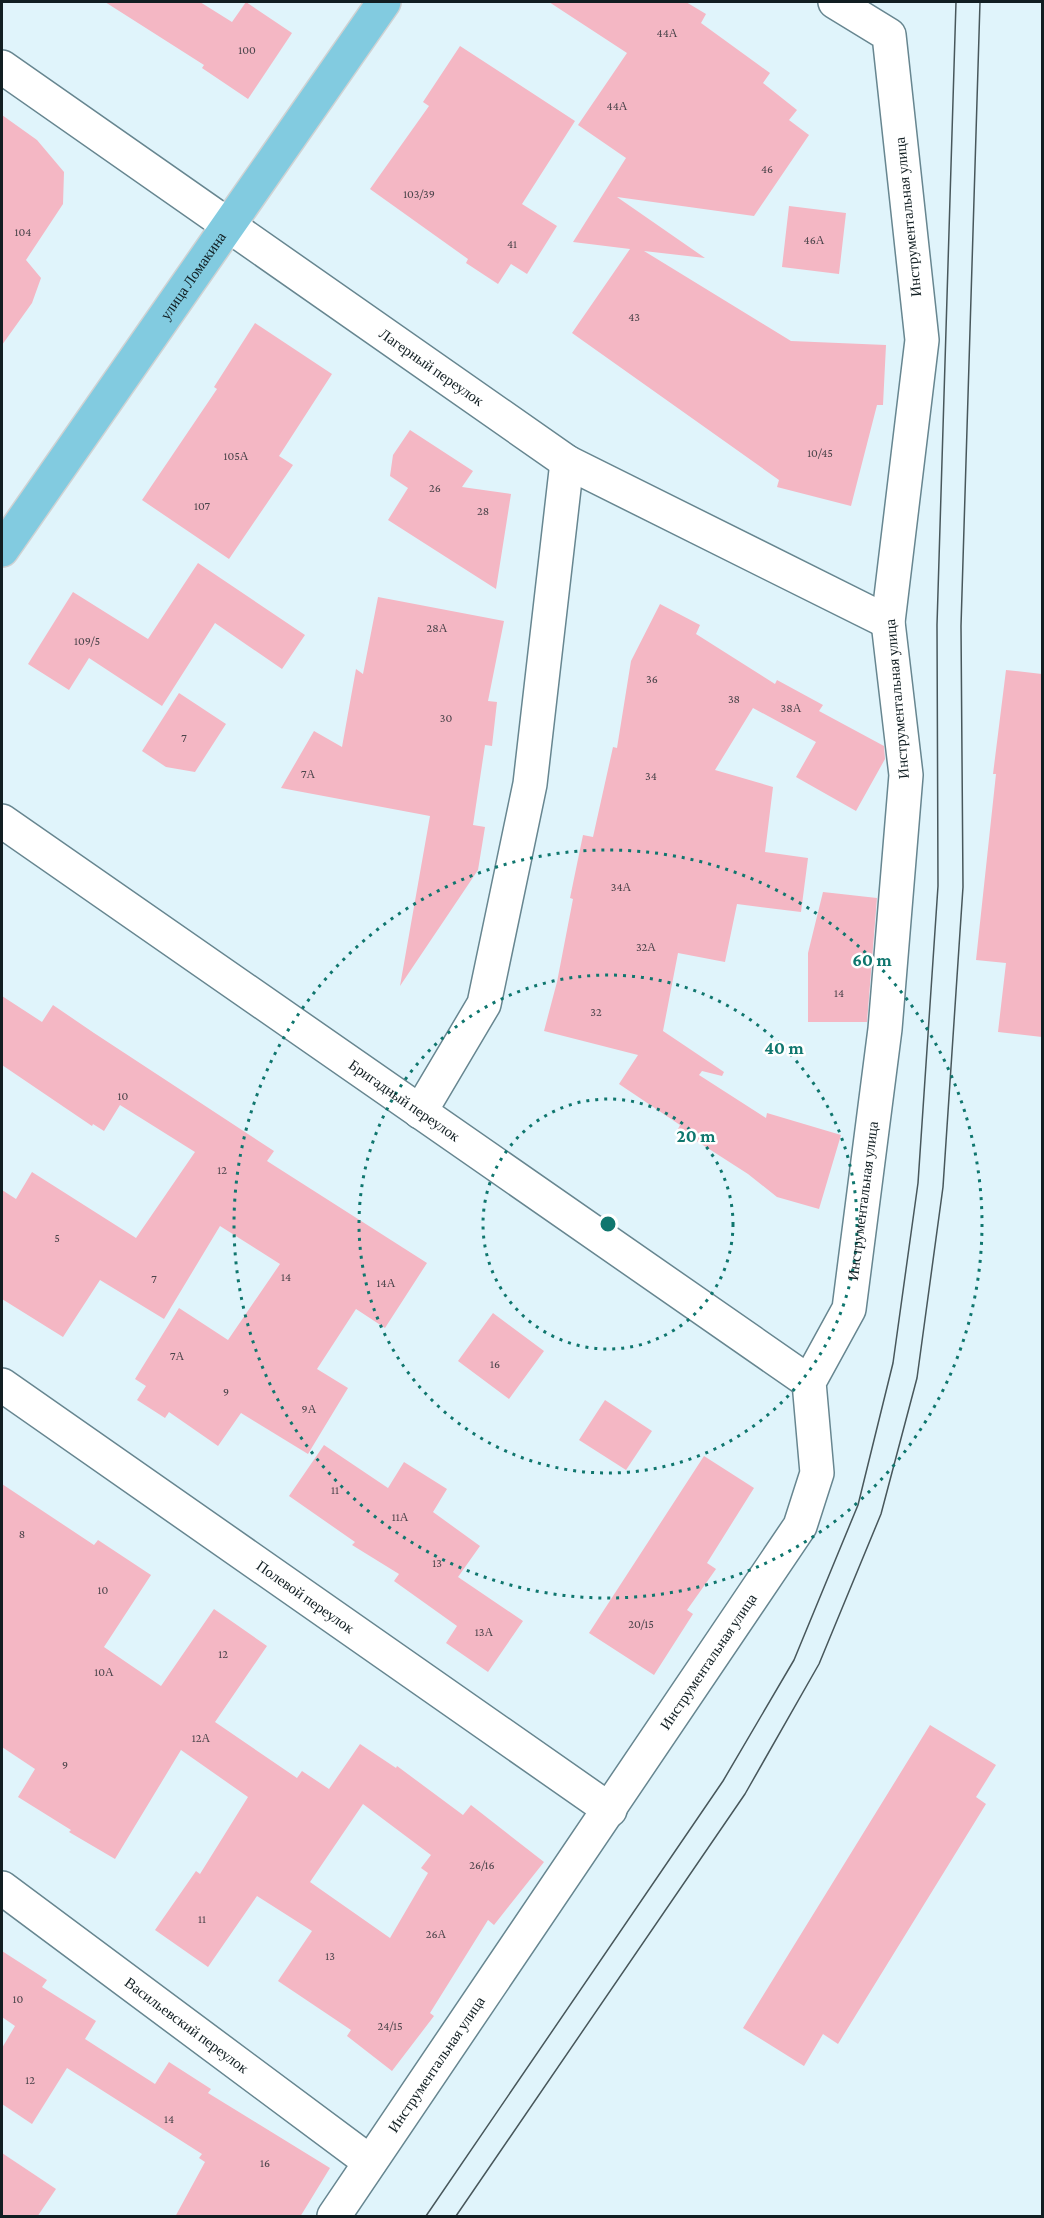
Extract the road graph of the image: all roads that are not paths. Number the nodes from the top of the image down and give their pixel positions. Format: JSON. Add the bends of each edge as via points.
{"nodes":[{"id":1,"x":384,"y":2,"type":"edge"},
{"id":2,"x":835,"y":2,"type":"edge"},
{"id":3,"x":2,"y":67,"type":"edge"},
{"id":4,"x":227,"y":226,"type":"junction"},
{"id":5,"x":567,"y":462,"type":"junction"},
{"id":6,"x":2,"y":550,"type":"edge"},
{"id":7,"x":888,"y":622,"type":"junction"},
{"id":8,"x":2,"y":821,"type":"edge"},
{"id":9,"x":420,"y":1112,"type":"junction"},
{"id":10,"x":809,"y":1382,"type":"junction"},
{"id":11,"x":2,"y":1385,"type":"edge"},
{"id":12,"x":610,"y":1810,"type":"junction"},
{"id":13,"x":2,"y":1888,"type":"edge"},
{"id":14,"x":370,"y":2162,"type":"junction"},
{"id":15,"x":334,"y":2217,"type":"edge"}],
"edges":[{"from":1,"to":4,"type":"main road","name":"улица Ломакина"},
{"from":2,"to":7,"type":"street","name":"Инструментальная улица","via":[[889,35],[922,340]]},
{"from":3,"to":4,"type":"street","name":"Лагерный переулок"},
{"from":4,"to":5,"type":"street","name":"Лагерный переулок"},
{"from":4,"to":6,"type":"main road","name":"улица Ломакина"},
{"from":5,"to":7,"type":"street","name":"Лагерный переулок"},
{"from":5,"to":9,"type":"street","via":[[530,784],[484,1004]]},
{"from":7,"to":10,"type":"street","name":"Инструментальная улица","via":[[906,775],[885,1029],[849,1309]]},
{"from":8,"to":9,"type":"street","name":"Бригадный переулок"},
{"from":9,"to":10,"type":"street","name":"Бригадный переулок"},
{"from":10,"to":12,"type":"street","name":"Инструментальная улица","via":[[817,1473],[801,1526]]},
{"from":11,"to":12,"type":"street","name":"Полевой переулок"},
{"from":12,"to":14,"type":"street","name":"Инструментальная улица"},
{"from":13,"to":14,"type":"street","name":"Васильевский переулок"},
{"from":14,"to":15,"type":"street","name":"Инструментальная улица"}]}
